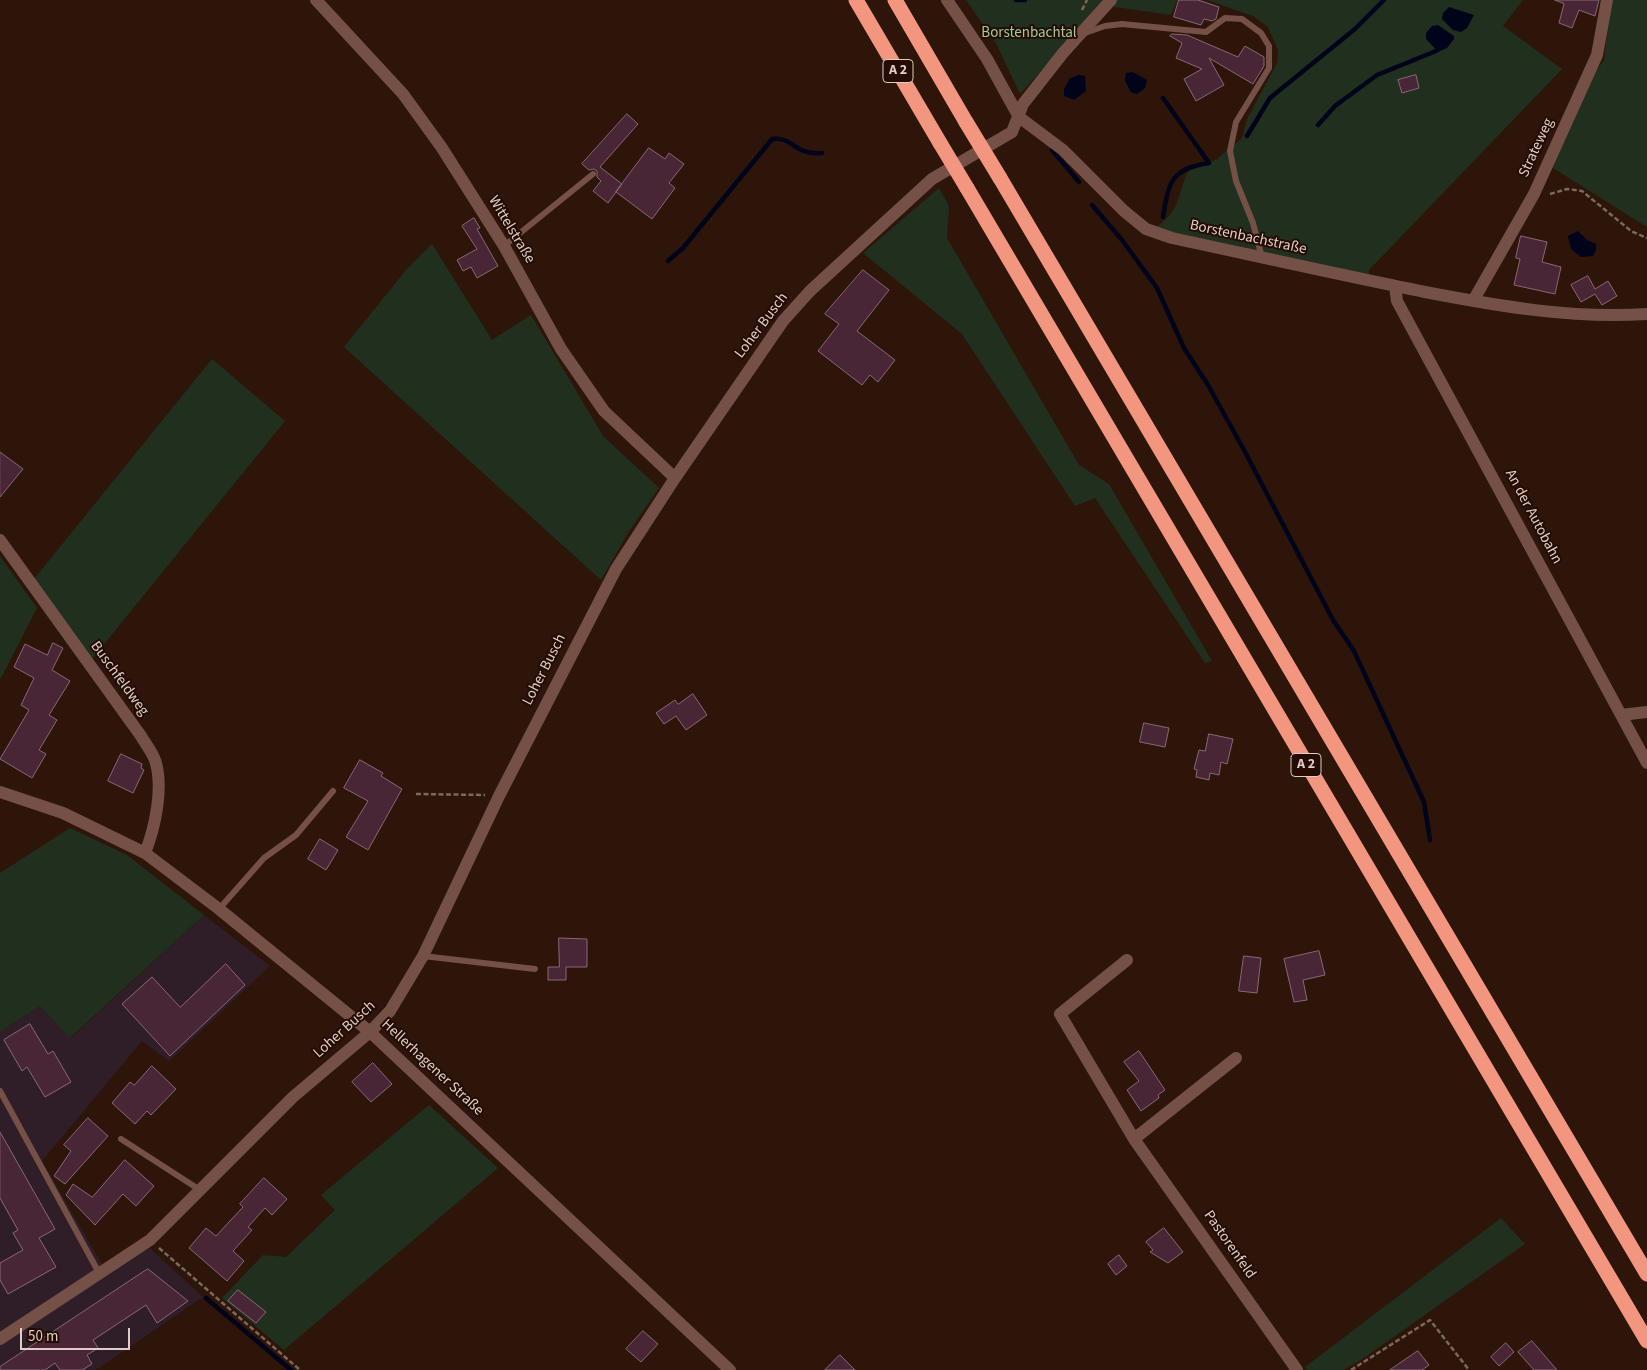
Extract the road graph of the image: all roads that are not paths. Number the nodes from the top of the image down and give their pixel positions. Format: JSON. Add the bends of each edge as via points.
{"nodes":[{"id":1,"x":316,"y":0,"type":"edge"},
{"id":2,"x":856,"y":0,"type":"edge"},
{"id":3,"x":894,"y":0,"type":"edge"},
{"id":4,"x":947,"y":0,"type":"edge"},
{"id":5,"x":1111,"y":0,"type":"edge"},
{"id":6,"x":1607,"y":0,"type":"edge"},
{"id":7,"x":1079,"y":35,"type":"junction"},
{"id":8,"x":1019,"y":117,"type":"junction"},
{"id":9,"x":593,"y":174,"type":"dead end"},
{"id":10,"x":504,"y":246,"type":"junction"},
{"id":11,"x":1262,"y":258,"type":"junction"},
{"id":12,"x":1395,"y":286,"type":"junction"},
{"id":13,"x":1473,"y":301,"type":"junction"},
{"id":14,"x":1647,"y":314,"type":"edge"},
{"id":15,"x":675,"y":478,"type":"junction"},
{"id":16,"x":0,"y":540,"type":"edge"},
{"id":17,"x":1647,"y":712,"type":"edge"},
{"id":18,"x":1621,"y":715,"type":"junction"},
{"id":19,"x":1647,"y":763,"type":"edge"},
{"id":20,"x":332,"y":791,"type":"dead end"},
{"id":21,"x":0,"y":792,"type":"edge"},
{"id":22,"x":145,"y":853,"type":"junction"},
{"id":23,"x":219,"y":909,"type":"junction"},
{"id":24,"x":422,"y":956,"type":"junction"},
{"id":25,"x":1127,"y":960,"type":"dead end"},
{"id":26,"x":535,"y":969,"type":"dead end"},
{"id":27,"x":370,"y":1032,"type":"junction"},
{"id":28,"x":1236,"y":1058,"type":"dead end"},
{"id":29,"x":0,"y":1091,"type":"edge"},
{"id":30,"x":121,"y":1139,"type":"dead end"},
{"id":31,"x":1134,"y":1139,"type":"junction"},
{"id":32,"x":200,"y":1190,"type":"junction"},
{"id":33,"x":99,"y":1273,"type":"junction"},
{"id":34,"x":1647,"y":1274,"type":"edge"},
{"id":35,"x":0,"y":1338,"type":"edge"},
{"id":36,"x":1647,"y":1342,"type":"edge"},
{"id":37,"x":730,"y":1370,"type":"edge"},
{"id":38,"x":1297,"y":1370,"type":"edge"}],
"edges":[{"from":1,"to":10,"type":"street","name":"Wittelstraße","via":[[403,94],[442,148]]},
{"from":2,"to":36,"type":"highway","number":"A 2","bridge":true},
{"from":3,"to":34,"type":"highway","number":"A 2","bridge":true},
{"from":4,"to":8,"type":"street","name":"Borstenbachstraße","via":[[987,59]]},
{"from":5,"to":7,"type":"street","name":"Loher Busch"},
{"from":6,"to":13,"type":"street","name":"Strateweg","via":[[1597,55],[1534,194]]},
{"from":7,"to":8,"type":"street","name":"Loher Busch","via":[[1023,104]]},
{"from":7,"to":11,"type":"lane","via":[[1122,24],[1206,32],[1226,18],[1242,19],[1261,33],[1268,46],[1269,68],[1236,122],[1230,151],[1236,181],[1253,223]]},
{"from":8,"to":11,"type":"street","name":"Borstenbachstraße","via":[[1063,150],[1146,229]]},
{"from":8,"to":15,"type":"street","name":"Loher Busch","via":[[1012,132],[932,179],[810,291],[783,321]]},
{"from":9,"to":10,"type":"lane"},
{"from":10,"to":15,"type":"street","name":"Wittelstraße","via":[[561,349],[604,411]]},
{"from":11,"to":12,"type":"street","name":"Borstenbachstraße"},
{"from":12,"to":13,"type":"street","name":"Borstenbachstraße"},
{"from":12,"to":18,"type":"street","name":"An der Autobahn","via":[[1397,301]]},
{"from":13,"to":14,"type":"street","name":"Borstenbachstraße","via":[[1606,317]]},
{"from":15,"to":24,"type":"street","name":"Loher Busch","via":[[616,569],[499,796]]},
{"from":16,"to":22,"type":"street","name":"Buschfeldweg","via":[[155,760],[158,795]]},
{"from":17,"to":18,"type":"street"},
{"from":18,"to":19,"type":"street","name":"An der Autobahn"},
{"from":20,"to":23,"type":"lane","via":[[296,836],[264,858]]},
{"from":21,"to":22,"type":"street","name":"Hellerhagener Straße","via":[[63,813]]},
{"from":22,"to":23,"type":"street","name":"Hellerhagener Straße"},
{"from":23,"to":27,"type":"street","name":"Hellerhagener Straße"},
{"from":24,"to":26,"type":"lane"},
{"from":24,"to":27,"type":"street","name":"Loher Busch","via":[[390,1011]]},
{"from":25,"to":31,"type":"street","name":"Pastorenfeld","via":[[1060,1014]]},
{"from":27,"to":32,"type":"street","name":"Loher Busch","via":[[293,1098]]},
{"from":27,"to":37,"type":"street","name":"Hellerhagener Straße"},
{"from":28,"to":31,"type":"street"},
{"from":29,"to":33,"type":"lane"},
{"from":30,"to":32,"type":"lane"},
{"from":31,"to":38,"type":"street","name":"Pastorenfeld"},
{"from":32,"to":33,"type":"street","name":"Loher Busch","via":[[150,1240]]},
{"from":33,"to":35,"type":"street","name":"Loher Busch"}]}
